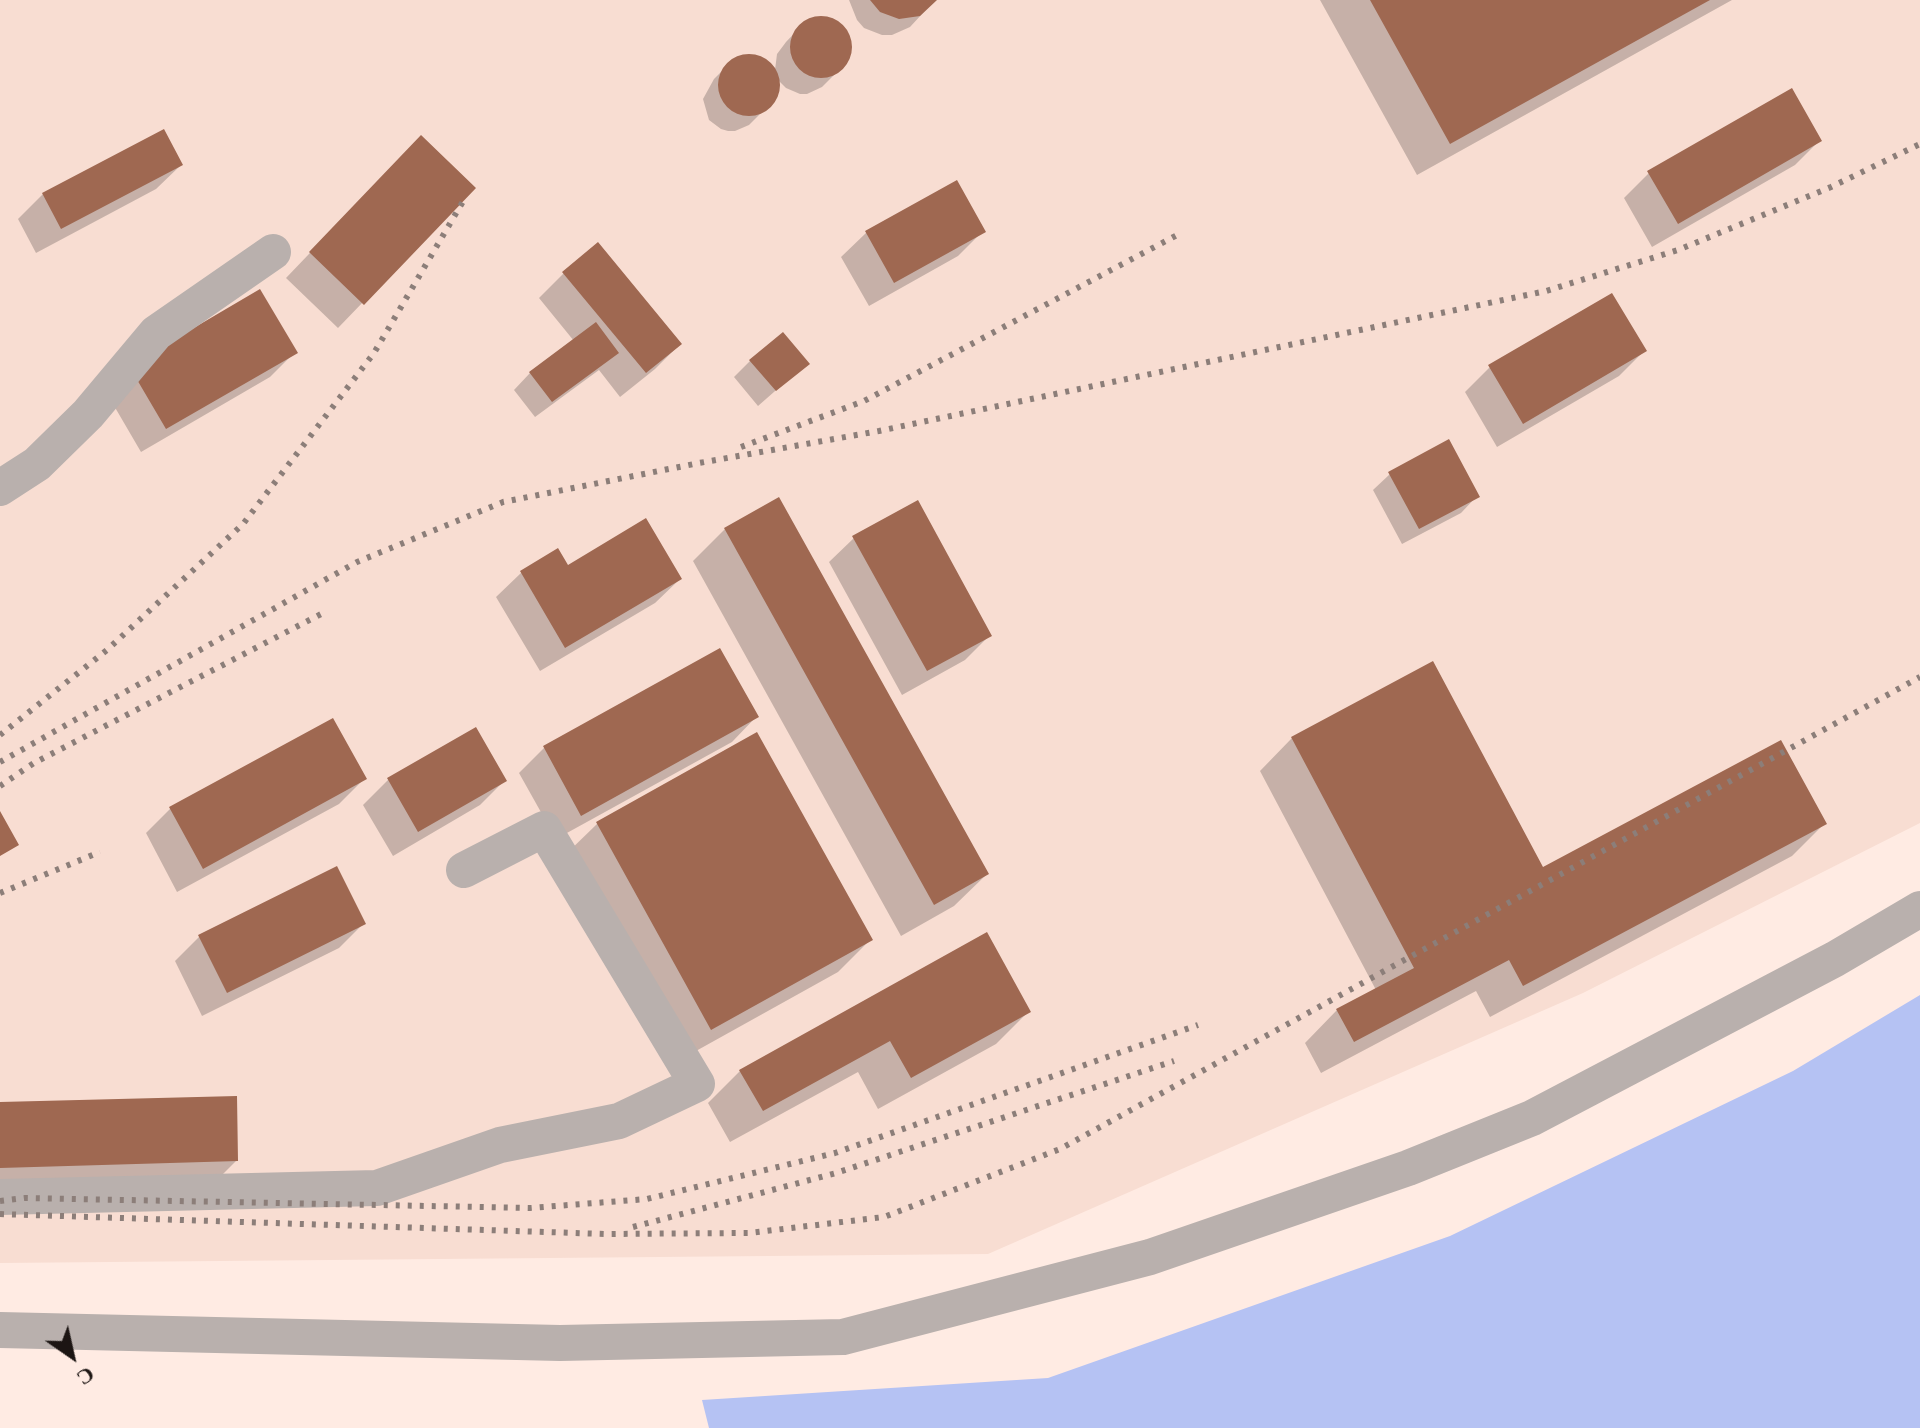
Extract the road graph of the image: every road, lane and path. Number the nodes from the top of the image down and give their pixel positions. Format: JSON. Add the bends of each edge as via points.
{"nodes":[{"id":1,"x":273,"y":252,"type":"dead end"},
{"id":2,"x":0,"y":488,"type":"edge"},
{"id":3,"x":464,"y":870,"type":"dead end"},
{"id":4,"x":1920,"y":909,"type":"edge"},
{"id":5,"x":0,"y":1197,"type":"edge"},
{"id":6,"x":0,"y":1330,"type":"edge"}],
"edges":[{"from":1,"to":2,"type":"street","via":[[156,333],[88,414],[37,464]]},
{"from":3,"to":5,"type":"street","via":[[544,829],[697,1084],[619,1121],[500,1145],[377,1188]]},
{"from":4,"to":6,"type":"street","via":[[1532,1118],[1408,1168],[1150,1257],[843,1337],[560,1343]]}]}
